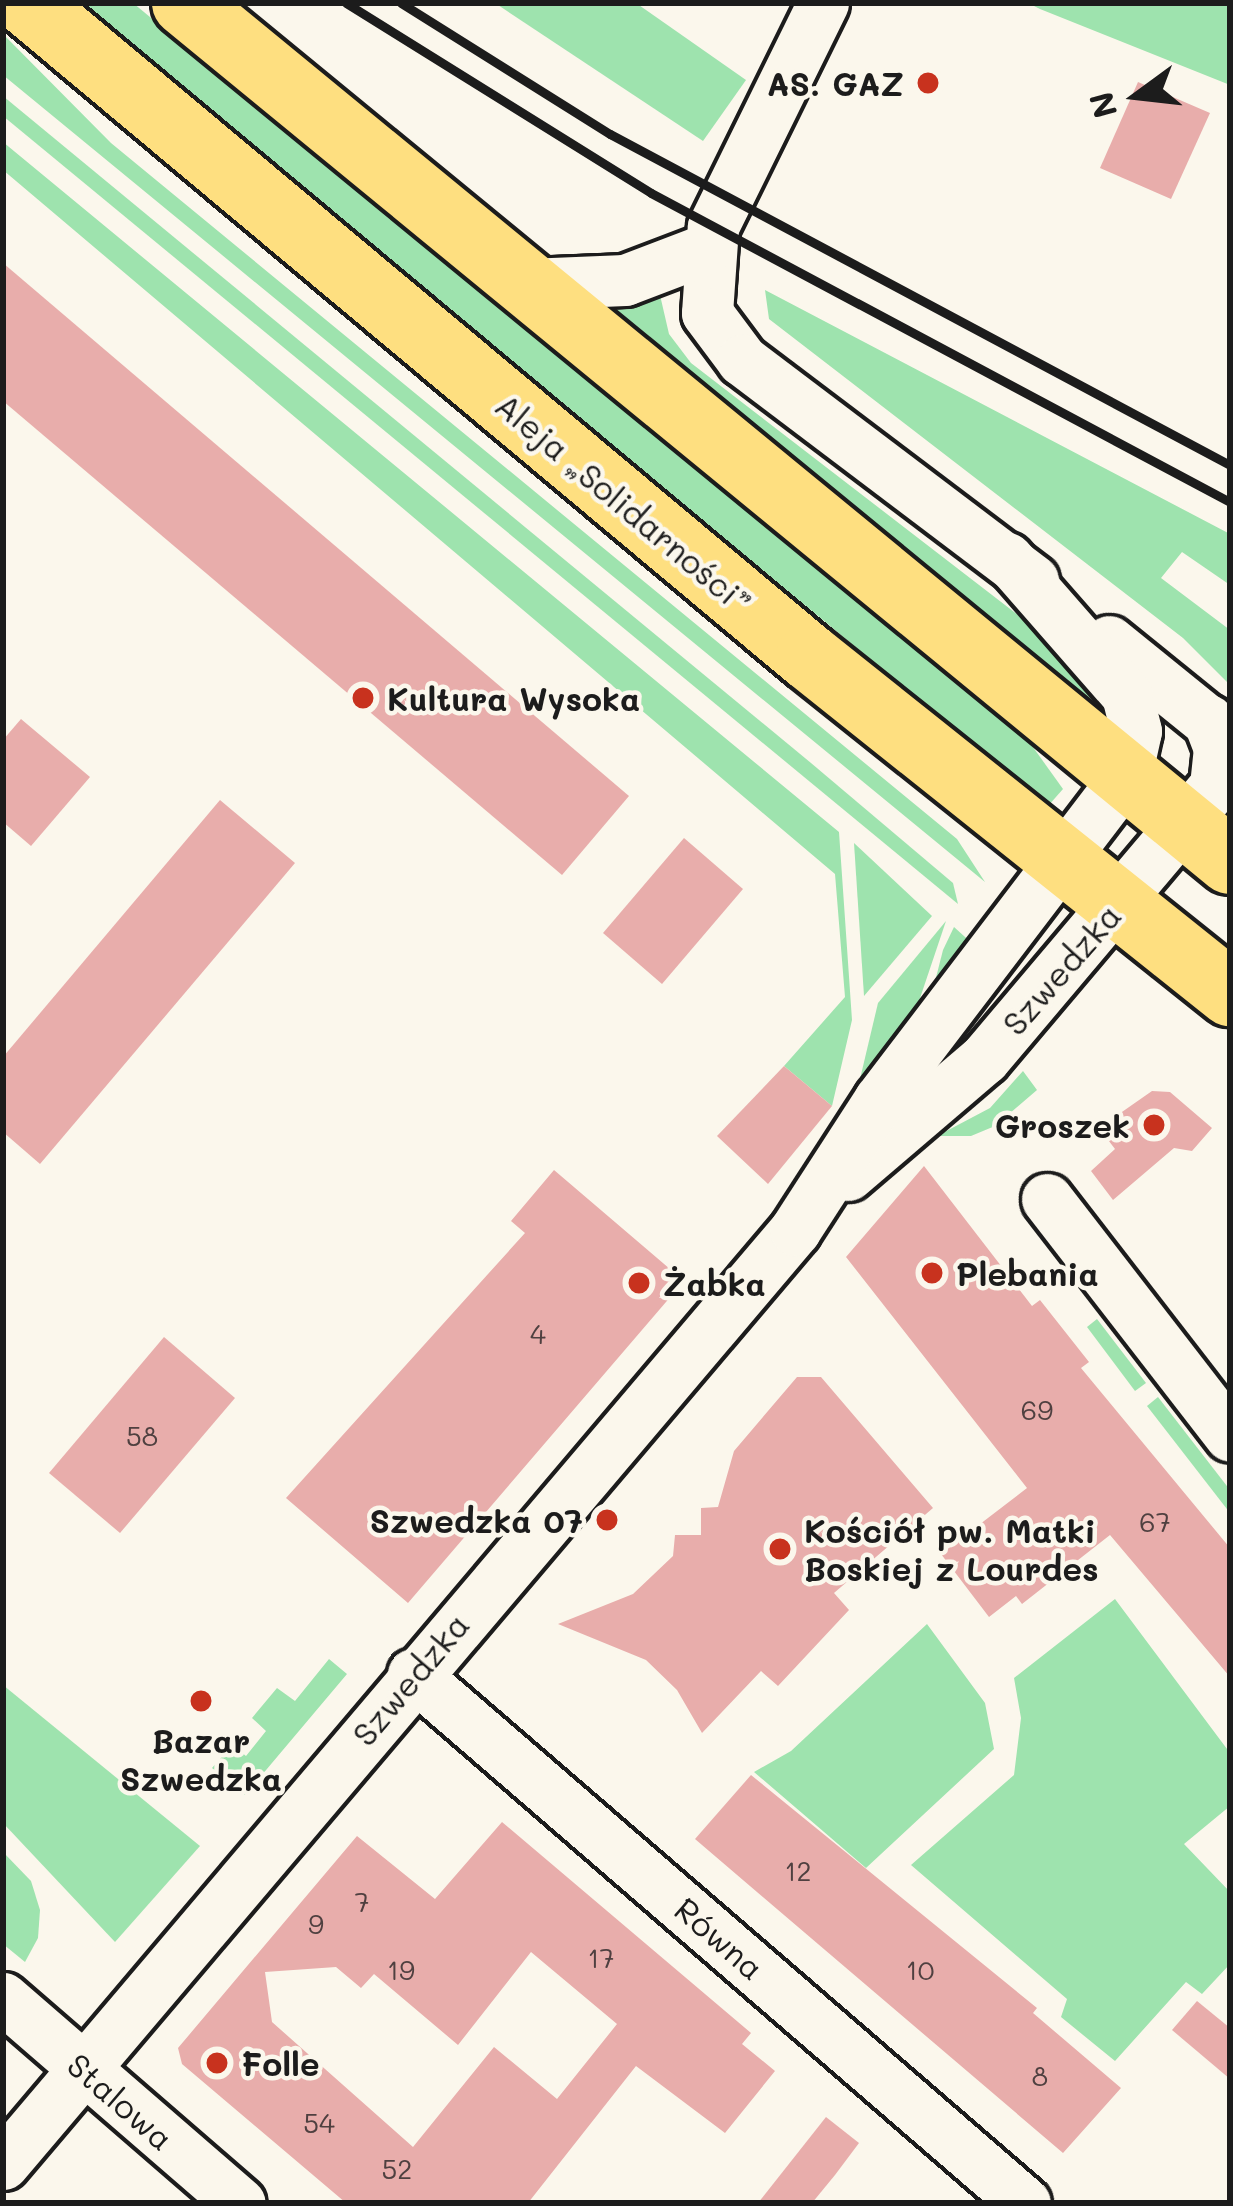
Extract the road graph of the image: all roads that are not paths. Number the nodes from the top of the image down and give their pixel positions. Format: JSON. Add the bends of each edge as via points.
{"nodes":[{"id":1,"x":27,"y":3,"type":"edge"},
{"id":2,"x":185,"y":3,"type":"edge"},
{"id":3,"x":823,"y":3,"type":"edge"},
{"id":4,"x":706,"y":249,"type":"junction"},
{"id":5,"x":528,"y":284,"type":"junction"},
{"id":6,"x":1007,"y":559,"type":"junction"},
{"id":7,"x":1219,"y":729,"type":"edge"},
{"id":8,"x":1126,"y":776,"type":"junction"},
{"id":9,"x":1207,"y":843,"type":"edge"},
{"id":10,"x":1067,"y":863,"type":"junction"},
{"id":11,"x":1117,"y":904,"type":"junction"},
{"id":12,"x":1230,"y":993,"type":"edge"},
{"id":13,"x":818,"y":1197,"type":"junction"},
{"id":14,"x":1046,"y":1199,"type":"dead end"},
{"id":15,"x":1230,"y":1436,"type":"edge"},
{"id":16,"x":413,"y":1674,"type":"junction"},
{"id":17,"x":3,"y":1998,"type":"edge"},
{"id":18,"x":83,"y":2068,"type":"junction"},
{"id":19,"x":3,"y":2164,"type":"edge"},
{"id":20,"x":240,"y":2203,"type":"edge"},
{"id":21,"x":1025,"y":2203,"type":"edge"}],
"edges":[{"from":1,"to":10,"type":"main road","name":"Aleja „Solidarności”"},
{"from":2,"to":5,"type":"main road"},
{"from":3,"to":4,"type":"street","via":[[746,146]]},
{"from":4,"to":5,"type":"street","via":[[625,280]]},
{"from":4,"to":6,"type":"street","via":[[707,313],[726,344]]},
{"from":5,"to":8,"type":"main road"},
{"from":6,"to":7,"type":"street"},
{"from":6,"to":8,"type":"street","via":[[1127,695],[1136,731]]},
{"from":7,"to":9,"type":"street","name":"Szwedzka"},
{"from":8,"to":9,"type":"main road"},
{"from":8,"to":10,"type":"street","name":"Szwedzka"},
{"from":9,"to":11,"type":"street","name":"Szwedzka"},
{"from":10,"to":11,"type":"main road","name":"Aleja „Solidarności”"},
{"from":10,"to":13,"type":"street","name":"Szwedzka","via":[[879,1100]]},
{"from":11,"to":12,"type":"main road","name":"Aleja „Solidarności”"},
{"from":11,"to":13,"type":"street","name":"Szwedzka","via":[[984,1059]]},
{"from":13,"to":16,"type":"street","name":"Szwedzka"},
{"from":14,"to":15,"type":"street"},
{"from":16,"to":18,"type":"street","name":"Szwedzka"},
{"from":16,"to":21,"type":"street","name":"Równa"},
{"from":17,"to":18,"type":"street","name":"Stalowa"},
{"from":18,"to":19,"type":"street","name":"Szwedzka"},
{"from":18,"to":20,"type":"street","name":"Stalowa"}]}
